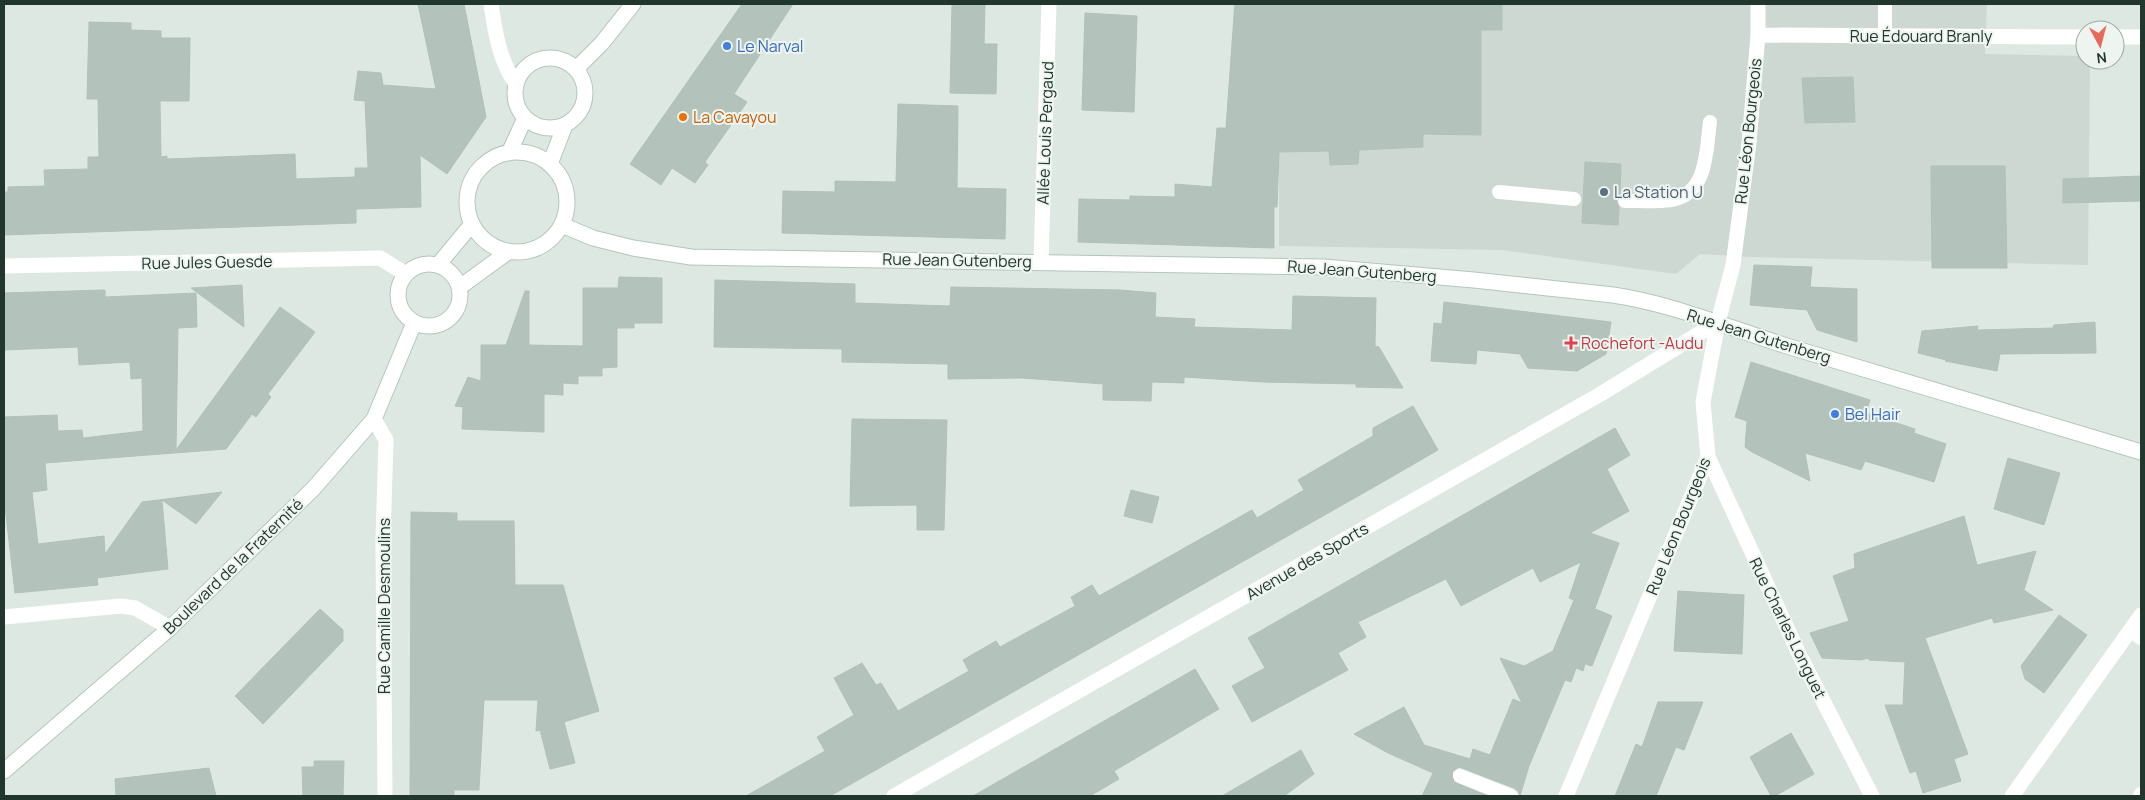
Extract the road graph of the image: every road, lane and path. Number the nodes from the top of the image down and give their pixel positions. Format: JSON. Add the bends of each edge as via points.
{"nodes":[{"id":1,"x":491,"y":4,"type":"edge"},
{"id":2,"x":634,"y":4,"type":"edge"},
{"id":3,"x":1050,"y":4,"type":"edge"},
{"id":4,"x":1758,"y":4,"type":"edge"},
{"id":5,"x":1885,"y":4,"type":"edge"},
{"id":6,"x":1758,"y":35,"type":"junction"},
{"id":7,"x":1885,"y":36,"type":"junction"},
{"id":8,"x":2075,"y":37,"type":"edge"},
{"id":9,"x":2125,"y":37,"type":"edge"},
{"id":10,"x":2141,"y":37,"type":"edge"},
{"id":11,"x":576,"y":69,"type":"junction"},
{"id":12,"x":516,"y":84,"type":"junction"},
{"id":13,"x":525,"y":118,"type":"junction"},
{"id":14,"x":1710,"y":122,"type":"dead end"},
{"id":15,"x":565,"y":125,"type":"junction"},
{"id":16,"x":509,"y":153,"type":"junction"},
{"id":17,"x":550,"y":164,"type":"junction"},
{"id":18,"x":1499,"y":192,"type":"dead end"},
{"id":19,"x":1574,"y":199,"type":"dead end"},
{"id":20,"x":1625,"y":201,"type":"dead end"},
{"id":21,"x":472,"y":224,"type":"junction"},
{"id":22,"x":562,"y":225,"type":"junction"},
{"id":23,"x":508,"y":252,"type":"junction"},
{"id":24,"x":1041,"y":261,"type":"junction"},
{"id":25,"x":438,"y":265,"type":"junction"},
{"id":26,"x":4,"y":266,"type":"edge"},
{"id":27,"x":406,"y":274,"type":"junction"},
{"id":28,"x":460,"y":287,"type":"junction"},
{"id":29,"x":1718,"y":322,"type":"junction"},
{"id":30,"x":414,"y":323,"type":"junction"},
{"id":31,"x":374,"y":419,"type":"junction"},
{"id":32,"x":2141,"y":452,"type":"edge"},
{"id":33,"x":1708,"y":457,"type":"junction"},
{"id":34,"x":2141,"y":614,"type":"edge"},
{"id":35,"x":4,"y":617,"type":"edge"},
{"id":36,"x":170,"y":628,"type":"junction"},
{"id":37,"x":2136,"y":634,"type":"edge"},
{"id":38,"x":4,"y":771,"type":"edge"},
{"id":39,"x":1460,"y":776,"type":"dead end"},
{"id":40,"x":385,"y":796,"type":"edge"},
{"id":41,"x":894,"y":796,"type":"edge"},
{"id":42,"x":1511,"y":796,"type":"edge"},
{"id":43,"x":1566,"y":796,"type":"edge"},
{"id":44,"x":1872,"y":796,"type":"edge"},
{"id":45,"x":2012,"y":796,"type":"edge"}],
"edges":[{"from":1,"to":12,"type":"street","via":[[497,41],[508,73]]},
{"from":2,"to":11,"type":"street"},
{"from":3,"to":24,"type":"street","name":"Allée Louis Pergaud"},
{"from":4,"to":6,"type":"street","name":"Rue Léon Bourgeois"},
{"from":5,"to":7,"type":"lane"},
{"from":6,"to":7,"type":"street","name":"Rue Édouard Branly"},
{"from":6,"to":29,"type":"street","name":"Rue Léon Bourgeois","via":[[1749,143],[1733,265]]},
{"from":7,"to":8,"type":"street","name":"Rue Édouard Branly"},
{"from":9,"to":10,"type":"street"},
{"from":11,"to":12,"type":"street","via":[[567,62],[547,57],[527,66]]},
{"from":11,"to":15,"type":"street","via":[[585,88],[585,100],[574,119]]},
{"from":12,"to":13,"type":"street","via":[[516,102]]},
{"from":13,"to":15,"type":"street","via":[[544,128]]},
{"from":13,"to":16,"type":"street"},
{"from":14,"to":20,"type":"lane","via":[[1703,174],[1697,186],[1673,200]]},
{"from":15,"to":17,"type":"street"},
{"from":16,"to":17,"type":"street","via":[[524,153]]},
{"from":16,"to":21,"type":"street","via":[[494,158],[473,179],[468,194]]},
{"from":17,"to":22,"type":"street","via":[[561,177],[567,192],[567,209]]},
{"from":18,"to":19,"type":"lane"},
{"from":21,"to":23,"type":"street","via":[[481,237]]},
{"from":21,"to":25,"type":"street"},
{"from":22,"to":23,"type":"street","via":[[553,238],[540,247]]},
{"from":22,"to":24,"type":"street","name":"Rue Jean Gutenberg","via":[[593,238],[633,248],[691,257]]},
{"from":23,"to":28,"type":"street"},
{"from":24,"to":29,"type":"street","name":"Rue Jean Gutenberg","via":[[1324,266],[1631,298]]},
{"from":25,"to":27,"type":"street","via":[[421,264]]},
{"from":25,"to":28,"type":"street","via":[[448,269]]},
{"from":26,"to":27,"type":"street","name":"Rue Jules Guesde","via":[[380,258]]},
{"from":27,"to":30,"type":"street","via":[[400,282],[398,300],[406,317]]},
{"from":28,"to":30,"type":"street","via":[[460,303],[452,317],[437,326]]},
{"from":29,"to":32,"type":"street","name":"Rue Jean Gutenberg","via":[[1784,345]]},
{"from":29,"to":33,"type":"street","name":"Rue Léon Bourgeois","via":[[1703,402]]},
{"from":29,"to":41,"type":"street","name":"Avenue des Sports","via":[[1590,400]]},
{"from":30,"to":31,"type":"street","name":"Boulevard de la Fraternité"},
{"from":31,"to":36,"type":"street","name":"Boulevard de la Fraternité","via":[[313,489]]},
{"from":31,"to":40,"type":"street","name":"Rue Camille Desmoulins","via":[[386,440],[383,540]]},
{"from":33,"to":43,"type":"street","name":"Rue Léon Bourgeois"},
{"from":33,"to":44,"type":"street","name":"Rue Charles Longuet","via":[[1799,654]]},
{"from":34,"to":37,"type":"street"},
{"from":35,"to":36,"type":"street","via":[[121,606],[135,608]]},
{"from":36,"to":38,"type":"street","name":"Boulevard de la Fraternité"},
{"from":37,"to":45,"type":"street"},
{"from":39,"to":42,"type":"lane"}]}
